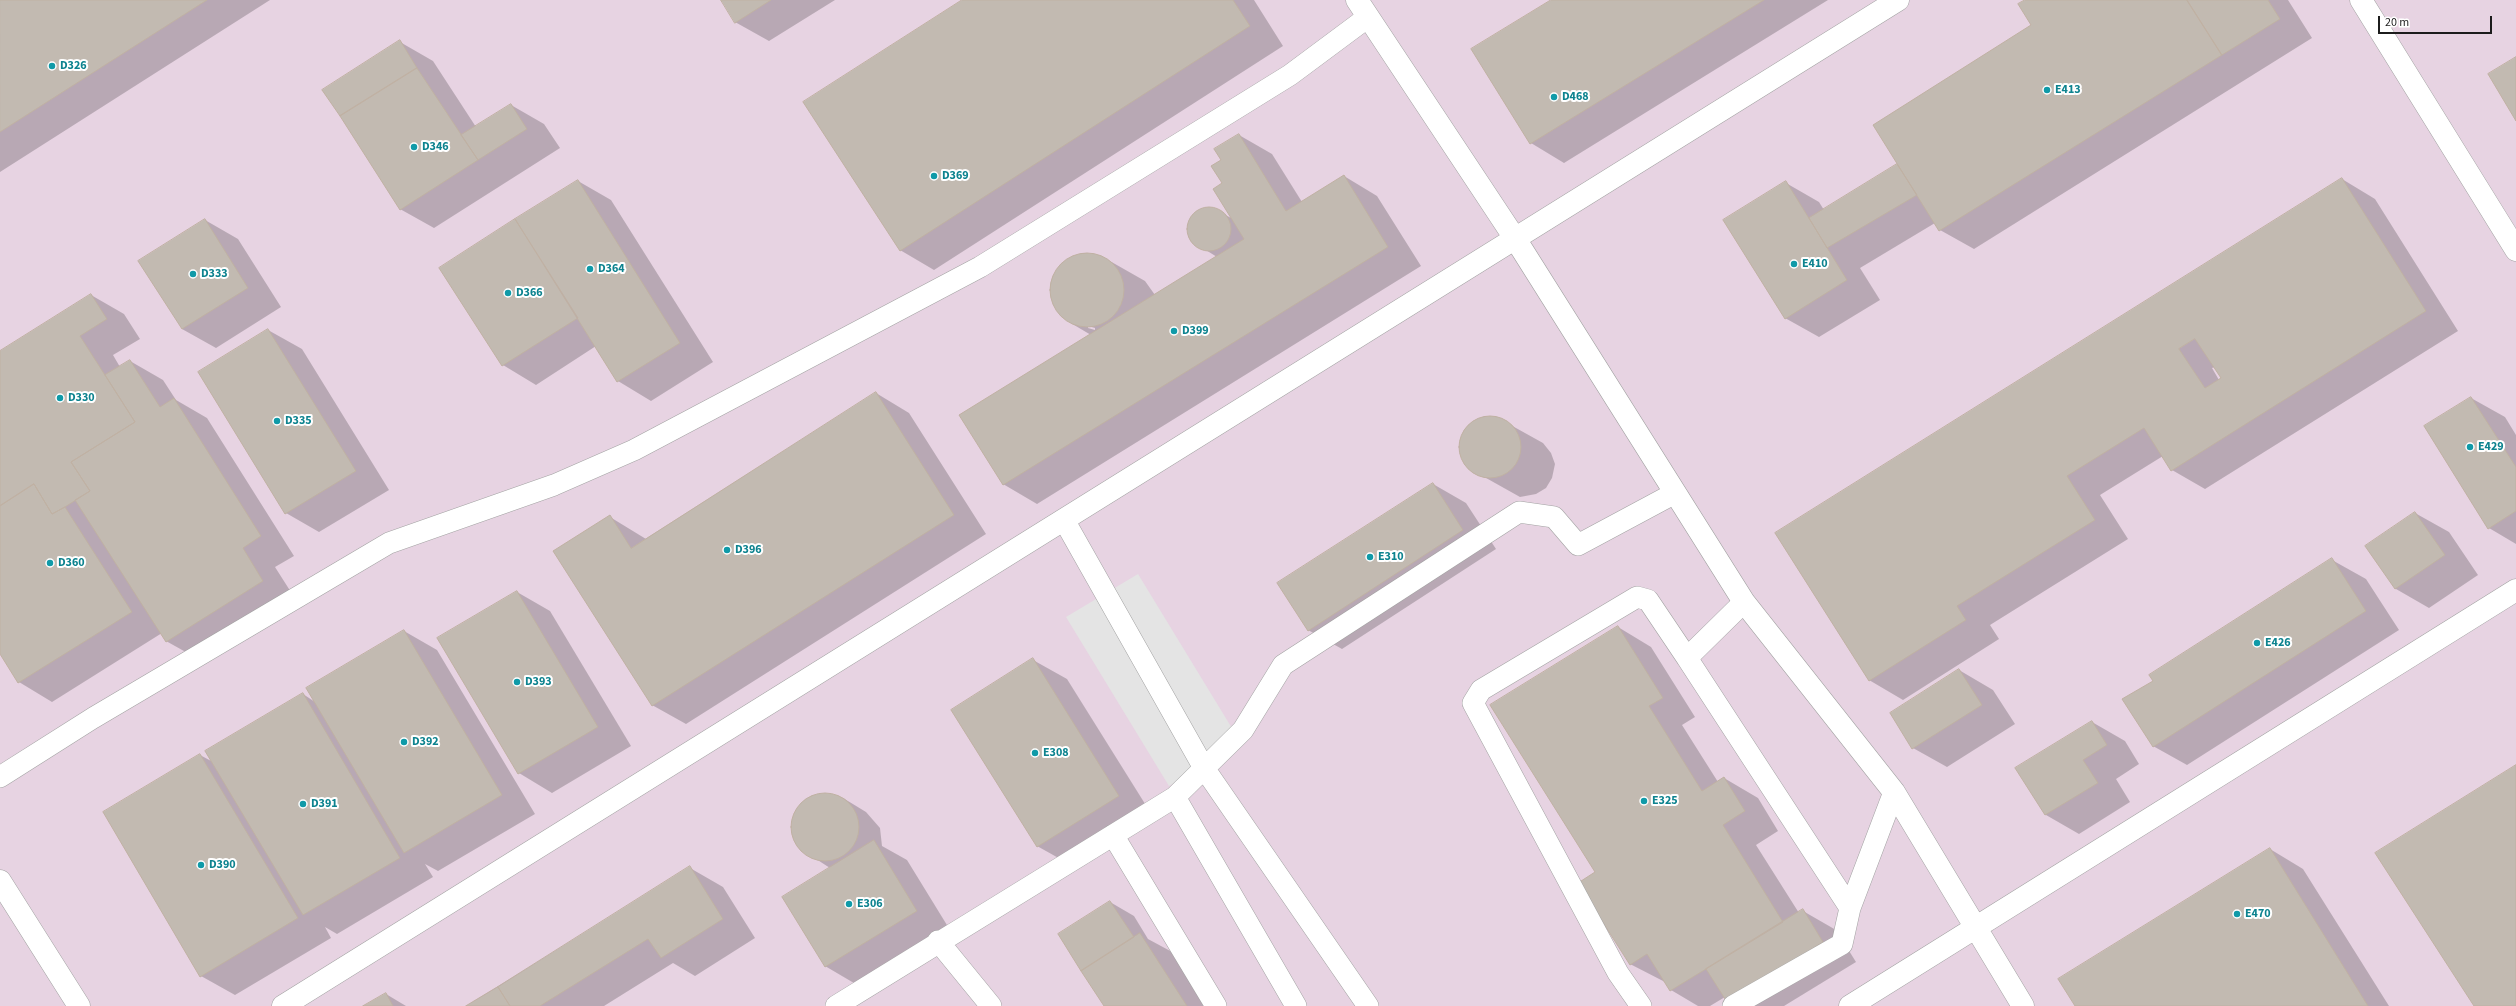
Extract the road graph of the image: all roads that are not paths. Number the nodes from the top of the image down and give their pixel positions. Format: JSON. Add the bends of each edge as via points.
{"nodes":[{"id":1,"x":1898,"y":0,"type":"edge"},
{"id":2,"x":2361,"y":0,"type":"edge"},
{"id":3,"x":1363,"y":8,"type":"edge"},
{"id":4,"x":1516,"y":240,"type":"junction"},
{"id":5,"x":2516,"y":250,"type":"edge"},
{"id":6,"x":1675,"y":493,"type":"junction"},
{"id":7,"x":1064,"y":520,"type":"junction"},
{"id":8,"x":2516,"y":590,"type":"edge"},
{"id":9,"x":1744,"y":602,"type":"junction"},
{"id":10,"x":1687,"y":658,"type":"junction"},
{"id":11,"x":1204,"y":768,"type":"junction"},
{"id":12,"x":0,"y":777,"type":"edge"},
{"id":13,"x":1894,"y":792,"type":"junction"},
{"id":14,"x":1175,"y":797,"type":"junction"},
{"id":15,"x":1113,"y":835,"type":"junction"},
{"id":16,"x":0,"y":881,"type":"edge"},
{"id":17,"x":1850,"y":908,"type":"junction"},
{"id":18,"x":1977,"y":928,"type":"junction"},
{"id":19,"x":938,"y":941,"type":"junction"},
{"id":20,"x":79,"y":1006,"type":"edge"},
{"id":21,"x":283,"y":1006,"type":"edge"},
{"id":22,"x":836,"y":1006,"type":"edge"},
{"id":23,"x":991,"y":1006,"type":"edge"},
{"id":24,"x":1216,"y":1006,"type":"edge"},
{"id":25,"x":1296,"y":1006,"type":"edge"},
{"id":26,"x":1368,"y":1006,"type":"edge"},
{"id":27,"x":1640,"y":1006,"type":"edge"},
{"id":28,"x":1733,"y":1006,"type":"edge"},
{"id":29,"x":1850,"y":1006,"type":"edge"},
{"id":30,"x":2023,"y":1006,"type":"edge"}],
"edges":[{"from":1,"to":4,"type":"street"},
{"from":2,"to":5,"type":"street"},
{"from":3,"to":4,"type":"street"},
{"from":3,"to":12,"type":"lane","via":[[1290,75],[980,267],[634,450],[554,485],[389,543],[93,718]]},
{"from":4,"to":6,"type":"street"},
{"from":4,"to":7,"type":"street"},
{"from":6,"to":9,"type":"street"},
{"from":6,"to":11,"type":"lane","via":[[1578,545],[1554,517],[1519,512],[1283,665],[1243,730]]},
{"from":7,"to":11,"type":"lane"},
{"from":7,"to":21,"type":"street"},
{"from":8,"to":18,"type":"street"},
{"from":9,"to":10,"type":"lane"},
{"from":9,"to":13,"type":"street"},
{"from":10,"to":17,"type":"lane"},
{"from":10,"to":27,"type":"lane","via":[[1648,600],[1637,597],[1481,690],[1473,703],[1618,973]]},
{"from":11,"to":14,"type":"lane"},
{"from":11,"to":26,"type":"lane"},
{"from":13,"to":17,"type":"lane"},
{"from":13,"to":18,"type":"street"},
{"from":14,"to":15,"type":"lane"},
{"from":14,"to":25,"type":"lane"},
{"from":15,"to":19,"type":"lane"},
{"from":15,"to":24,"type":"lane"},
{"from":16,"to":20,"type":"street"},
{"from":17,"to":28,"type":"lane","via":[[1842,944]]},
{"from":18,"to":29,"type":"street"},
{"from":18,"to":30,"type":"street"},
{"from":19,"to":22,"type":"lane"},
{"from":19,"to":23,"type":"lane"}]}
